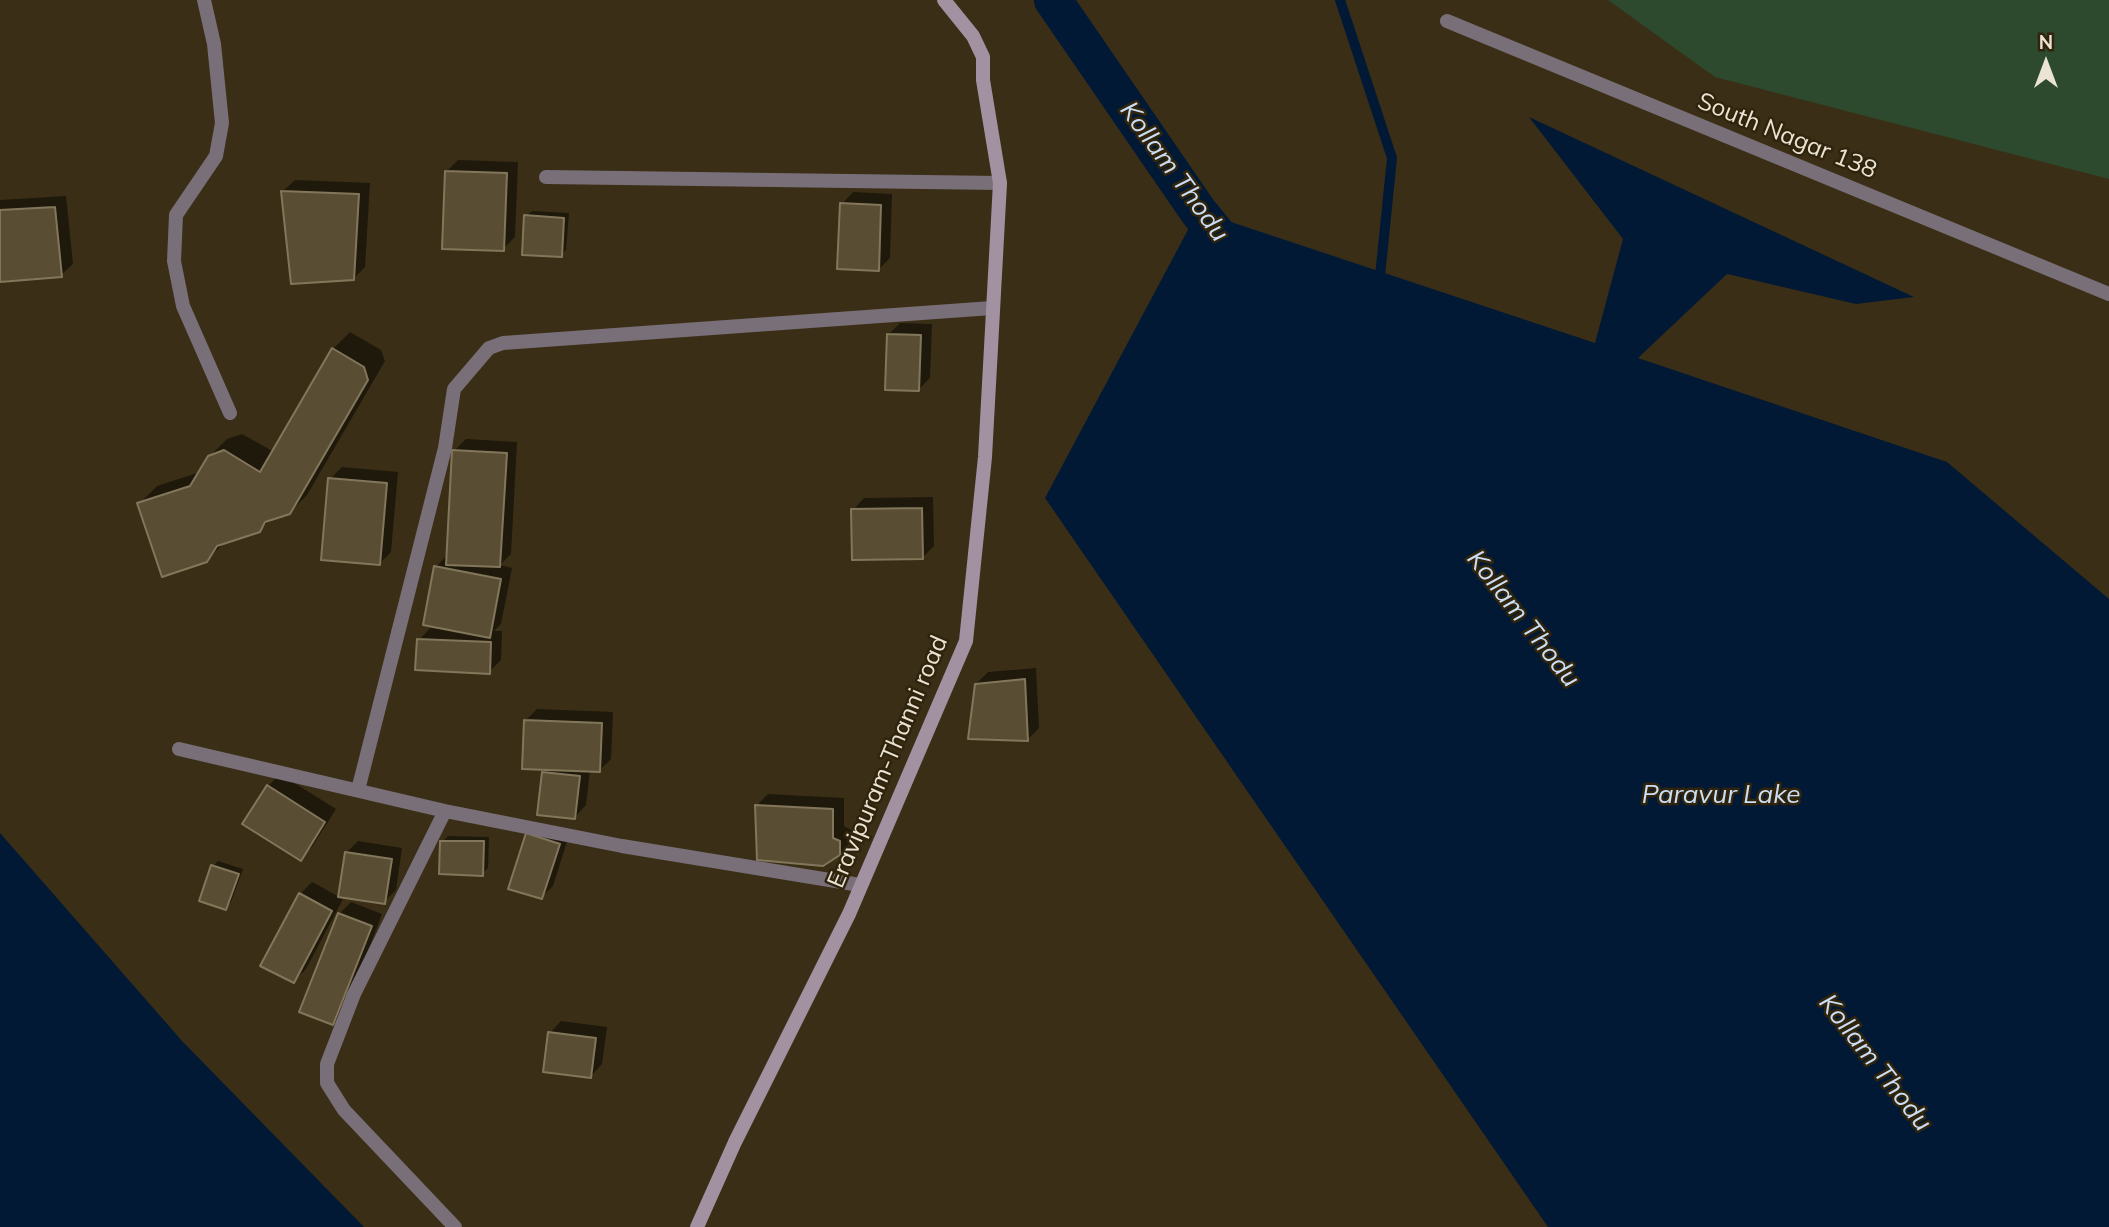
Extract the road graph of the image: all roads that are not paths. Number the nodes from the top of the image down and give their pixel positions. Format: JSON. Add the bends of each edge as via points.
{"nodes":[{"id":1,"x":204,"y":0,"type":"edge"},
{"id":2,"x":944,"y":0,"type":"edge"},
{"id":3,"x":1447,"y":21,"type":"dead end"},
{"id":4,"x":546,"y":177,"type":"dead end"},
{"id":5,"x":1000,"y":183,"type":"junction"},
{"id":6,"x":2109,"y":294,"type":"edge"},
{"id":7,"x":992,"y":308,"type":"junction"},
{"id":8,"x":230,"y":413,"type":"dead end"},
{"id":9,"x":179,"y":749,"type":"dead end"},
{"id":10,"x":358,"y":790,"type":"junction"},
{"id":11,"x":445,"y":811,"type":"junction"},
{"id":12,"x":860,"y":885,"type":"junction"},
{"id":13,"x":455,"y":1227,"type":"edge"},
{"id":14,"x":697,"y":1227,"type":"edge"}],
"edges":[{"from":1,"to":8,"type":"street","via":[[214,44],[222,123],[216,156],[176,215],[174,261],[183,306]]},
{"from":2,"to":5,"type":"main road","name":"Eravipuram-Thanni road","via":[[973,36],[983,57]]},
{"from":3,"to":6,"type":"street","name":"South Nagar 138"},
{"from":4,"to":5,"type":"street"},
{"from":5,"to":7,"type":"main road","name":"Eravipuram-Thanni road"},
{"from":7,"to":10,"type":"street","via":[[489,348],[454,389],[445,448]]},
{"from":7,"to":12,"type":"main road","name":"Eravipuram-Thanni road","via":[[985,457],[966,641]]},
{"from":9,"to":10,"type":"street"},
{"from":10,"to":11,"type":"street"},
{"from":11,"to":12,"type":"street"},
{"from":11,"to":13,"type":"street","via":[[354,994],[327,1064],[327,1083],[344,1110]]},
{"from":12,"to":14,"type":"main road","name":"Eravipuram-Thanni road"}]}
